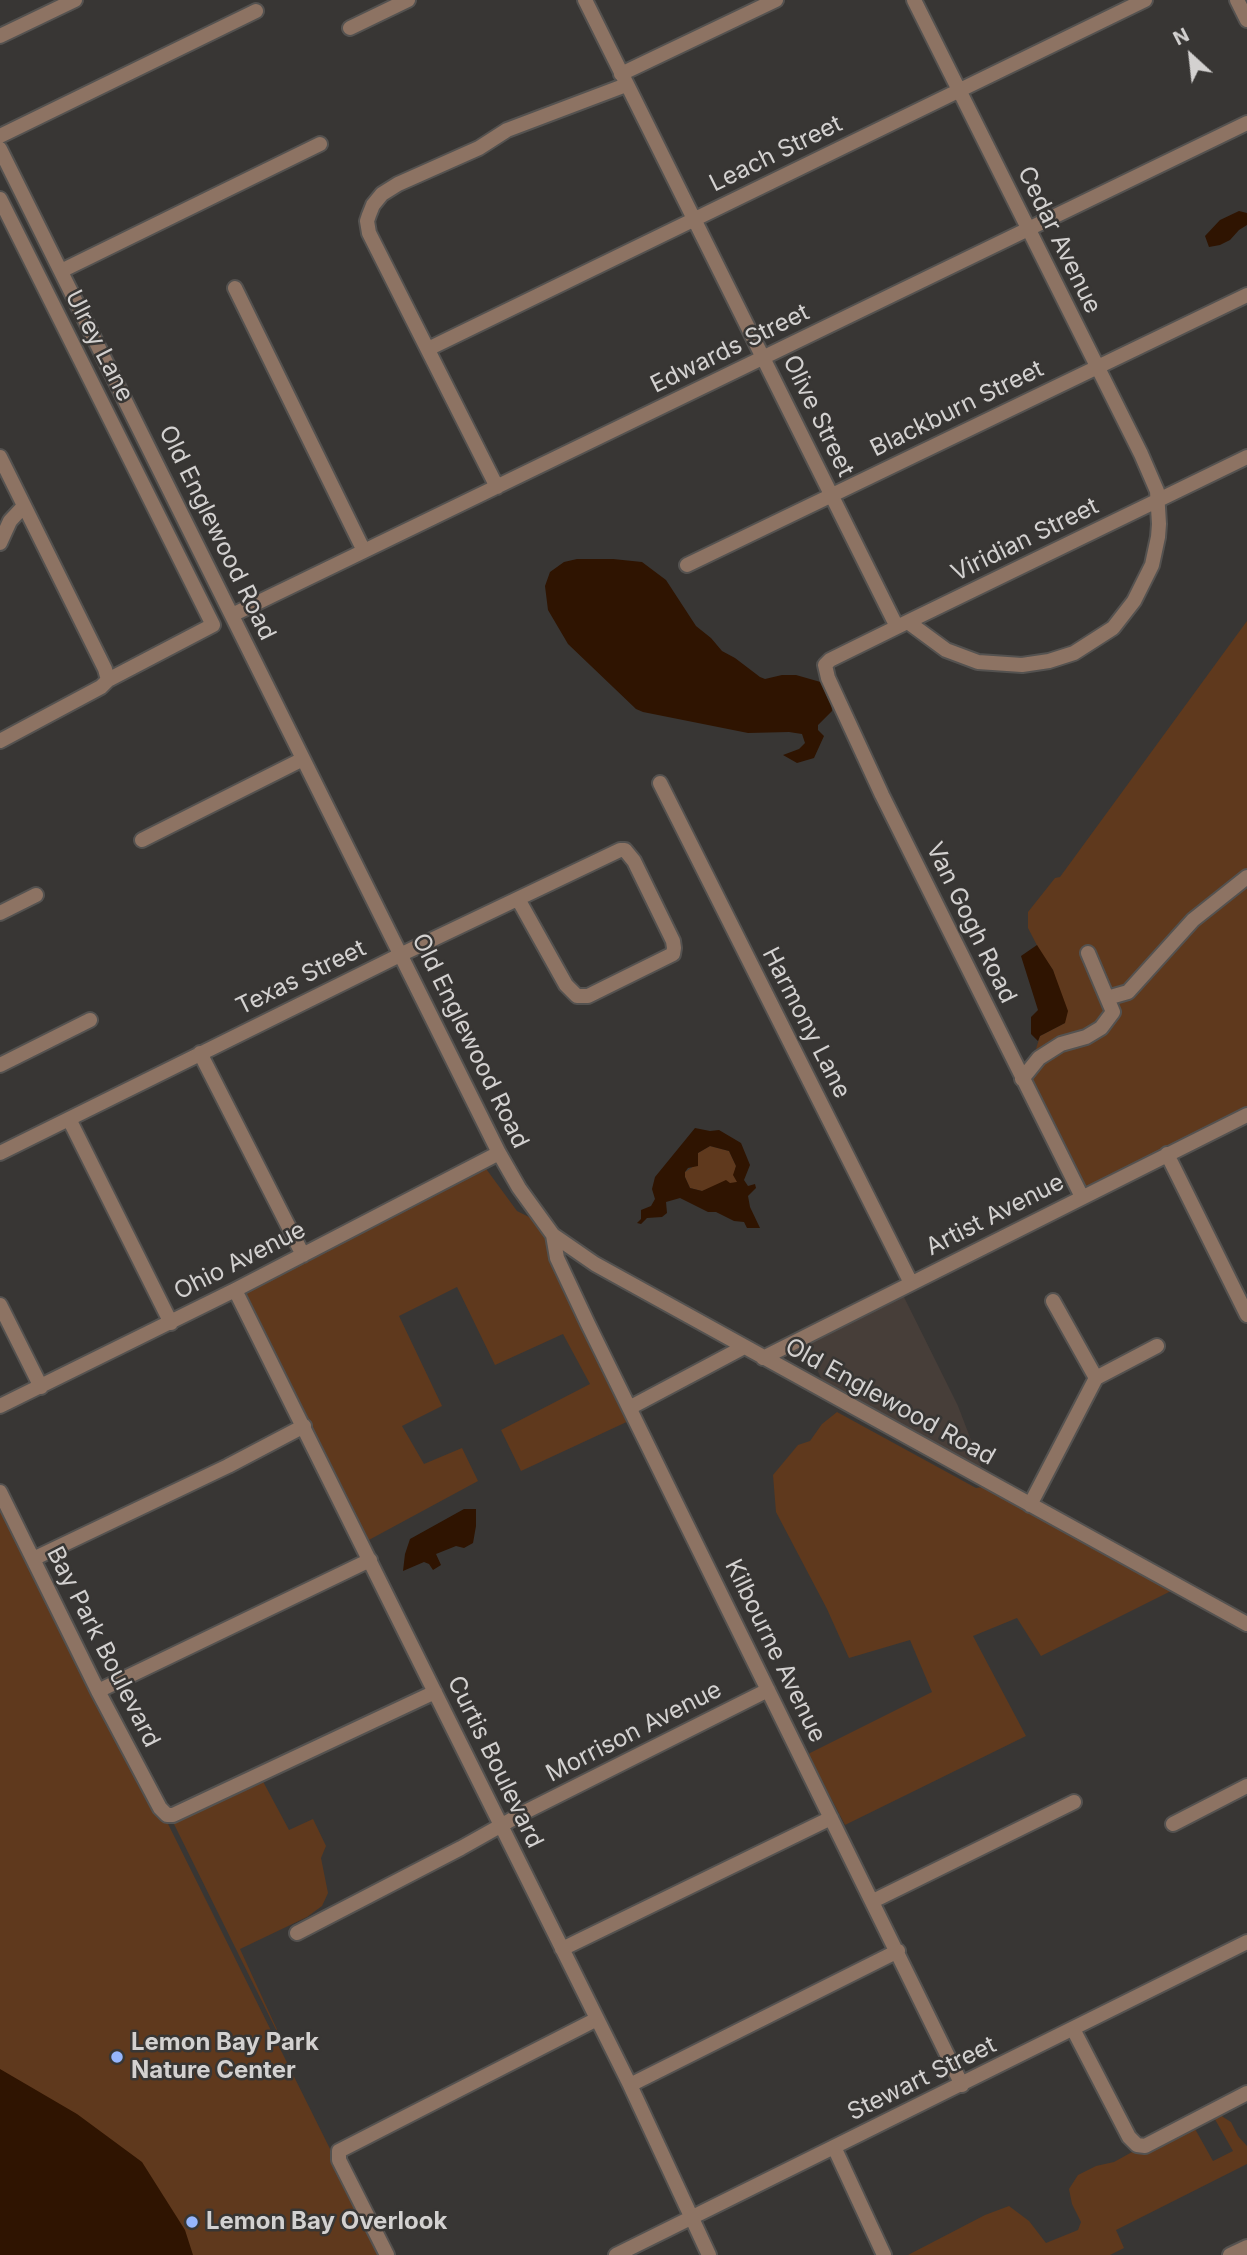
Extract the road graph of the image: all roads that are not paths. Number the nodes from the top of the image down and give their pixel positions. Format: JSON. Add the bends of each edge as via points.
{"nodes":[{"id":1,"x":75,"y":0,"type":"edge"},
{"id":2,"x":408,"y":0,"type":"edge"},
{"id":3,"x":584,"y":0,"type":"edge"},
{"id":4,"x":776,"y":0,"type":"edge"},
{"id":5,"x":914,"y":0,"type":"edge"},
{"id":6,"x":1145,"y":0,"type":"edge"},
{"id":7,"x":1237,"y":0,"type":"edge"},
{"id":8,"x":256,"y":11,"type":"dead end"},
{"id":9,"x":1247,"y":20,"type":"edge"},
{"id":10,"x":350,"y":28,"type":"dead end"},
{"id":11,"x":0,"y":36,"type":"edge"},
{"id":12,"x":623,"y":79,"type":"junction"},
{"id":13,"x":959,"y":90,"type":"junction"},
{"id":14,"x":1247,"y":123,"type":"edge"},
{"id":15,"x":0,"y":136,"type":"edge"},
{"id":16,"x":320,"y":144,"type":"dead end"},
{"id":17,"x":0,"y":149,"type":"edge"},
{"id":18,"x":0,"y":199,"type":"edge"},
{"id":19,"x":694,"y":220,"type":"junction"},
{"id":20,"x":1030,"y":229,"type":"junction"},
{"id":21,"x":61,"y":271,"type":"junction"},
{"id":22,"x":235,"y":288,"type":"dead end"},
{"id":23,"x":1247,"y":295,"type":"edge"},
{"id":24,"x":428,"y":349,"type":"junction"},
{"id":25,"x":764,"y":358,"type":"junction"},
{"id":26,"x":1097,"y":366,"type":"junction"},
{"id":27,"x":0,"y":457,"type":"edge"},
{"id":28,"x":1247,"y":457,"type":"edge"},
{"id":29,"x":497,"y":487,"type":"junction"},
{"id":30,"x":831,"y":495,"type":"junction"},
{"id":31,"x":1158,"y":501,"type":"junction"},
{"id":32,"x":24,"y":506,"type":"junction"},
{"id":33,"x":0,"y":543,"type":"edge"},
{"id":34,"x":364,"y":551,"type":"junction"},
{"id":35,"x":687,"y":565,"type":"dead end"},
{"id":36,"x":232,"y":615,"type":"junction"},
{"id":37,"x":902,"y":624,"type":"junction"},
{"id":38,"x":825,"y":665,"type":"joint"},
{"id":39,"x":108,"y":680,"type":"junction"},
{"id":40,"x":0,"y":741,"type":"edge"},
{"id":41,"x":303,"y":759,"type":"junction"},
{"id":42,"x":660,"y":783,"type":"dead end"},
{"id":43,"x":142,"y":839,"type":"dead end"},
{"id":44,"x":1247,"y":877,"type":"edge"},
{"id":45,"x":36,"y":895,"type":"dead end"},
{"id":46,"x":518,"y":899,"type":"junction"},
{"id":47,"x":0,"y":913,"type":"edge"},
{"id":48,"x":1088,"y":953,"type":"dead end"},
{"id":49,"x":402,"y":954,"type":"junction"},
{"id":50,"x":1107,"y":998,"type":"junction"},
{"id":51,"x":90,"y":1020,"type":"dead end"},
{"id":52,"x":200,"y":1053,"type":"junction"},
{"id":53,"x":0,"y":1065,"type":"edge"},
{"id":54,"x":1022,"y":1079,"type":"junction"},
{"id":55,"x":1247,"y":1115,"type":"edge"},
{"id":56,"x":69,"y":1119,"type":"junction"},
{"id":57,"x":0,"y":1153,"type":"edge"},
{"id":58,"x":499,"y":1153,"type":"junction"},
{"id":59,"x":1167,"y":1154,"type":"junction"},
{"id":60,"x":1082,"y":1197,"type":"junction"},
{"id":61,"x":553,"y":1235,"type":"junction"},
{"id":62,"x":303,"y":1255,"type":"junction"},
{"id":63,"x":911,"y":1283,"type":"junction"},
{"id":64,"x":235,"y":1290,"type":"junction"},
{"id":65,"x":1053,"y":1301,"type":"dead end"},
{"id":66,"x":0,"y":1305,"type":"edge"},
{"id":67,"x":1247,"y":1315,"type":"edge"},
{"id":68,"x":171,"y":1323,"type":"junction"},
{"id":69,"x":1157,"y":1346,"type":"dead end"},
{"id":70,"x":744,"y":1347,"type":"junction"},
{"id":71,"x":763,"y":1358,"type":"junction"},
{"id":72,"x":1096,"y":1378,"type":"junction"},
{"id":73,"x":41,"y":1387,"type":"junction"},
{"id":74,"x":0,"y":1406,"type":"edge"},
{"id":75,"x":631,"y":1408,"type":"junction"},
{"id":76,"x":304,"y":1426,"type":"junction"},
{"id":77,"x":0,"y":1492,"type":"edge"},
{"id":78,"x":1030,"y":1505,"type":"junction"},
{"id":79,"x":33,"y":1559,"type":"junction"},
{"id":80,"x":370,"y":1560,"type":"junction"},
{"id":81,"x":1247,"y":1624,"type":"edge"},
{"id":82,"x":768,"y":1690,"type":"junction"},
{"id":83,"x":99,"y":1691,"type":"junction"},
{"id":84,"x":435,"y":1692,"type":"junction"},
{"id":85,"x":1247,"y":1786,"type":"edge"},
{"id":86,"x":1074,"y":1802,"type":"dead end"},
{"id":87,"x":831,"y":1818,"type":"junction"},
{"id":88,"x":1173,"y":1824,"type":"dead end"},
{"id":89,"x":500,"y":1826,"type":"junction"},
{"id":90,"x":873,"y":1901,"type":"junction"},
{"id":91,"x":297,"y":1933,"type":"dead end"},
{"id":92,"x":1247,"y":1942,"type":"edge"},
{"id":93,"x":562,"y":1949,"type":"junction"},
{"id":94,"x":898,"y":1951,"type":"junction"},
{"id":95,"x":597,"y":2019,"type":"junction"},
{"id":96,"x":1073,"y":2029,"type":"junction"},
{"id":97,"x":630,"y":2085,"type":"junction"},
{"id":98,"x":962,"y":2085,"type":"junction"},
{"id":99,"x":1247,"y":2093,"type":"edge"},
{"id":100,"x":834,"y":2147,"type":"junction"},
{"id":101,"x":693,"y":2216,"type":"junction"},
{"id":102,"x":1247,"y":2247,"type":"edge"},
{"id":103,"x":387,"y":2255,"type":"edge"},
{"id":104,"x":616,"y":2255,"type":"edge"},
{"id":105,"x":709,"y":2255,"type":"edge"},
{"id":106,"x":884,"y":2255,"type":"edge"},
{"id":107,"x":1230,"y":2255,"type":"edge"}],
"edges":[{"from":1,"to":11,"type":"street"},
{"from":2,"to":10,"type":"street"},
{"from":3,"to":12,"type":"street","name":"Olive Street"},
{"from":4,"to":12,"type":"street"},
{"from":5,"to":13,"type":"street","name":"Cedar Avenue"},
{"from":6,"to":13,"type":"street","name":"Leach Street"},
{"from":7,"to":9,"type":"street"},
{"from":8,"to":15,"type":"street"},
{"from":12,"to":19,"type":"street","name":"Olive Street"},
{"from":12,"to":24,"type":"street","via":[[390,188],[373,205],[367,221],[369,233]]},
{"from":13,"to":19,"type":"street","name":"Leach Street"},
{"from":13,"to":20,"type":"street","name":"Cedar Avenue"},
{"from":14,"to":20,"type":"street","name":"Edwards Street"},
{"from":16,"to":21,"type":"street"},
{"from":17,"to":21,"type":"street","name":"Old Englewood Road"},
{"from":18,"to":39,"type":"street","name":"Ulrey Lane","via":[[213,625]]},
{"from":19,"to":24,"type":"street","name":"Leach Street"},
{"from":19,"to":25,"type":"street","name":"Olive Street"},
{"from":20,"to":25,"type":"street","name":"Edwards Street"},
{"from":20,"to":26,"type":"street","name":"Cedar Avenue"},
{"from":21,"to":36,"type":"street","name":"Old Englewood Road"},
{"from":22,"to":34,"type":"street"},
{"from":23,"to":26,"type":"street","name":"Blackburn Street"},
{"from":24,"to":29,"type":"street"},
{"from":25,"to":29,"type":"street","name":"Edwards Street"},
{"from":25,"to":30,"type":"street","name":"Olive Street"},
{"from":26,"to":30,"type":"street","name":"Blackburn Street"},
{"from":26,"to":31,"type":"street","name":"Cedar Avenue","via":[[1142,454]]},
{"from":27,"to":32,"type":"street"},
{"from":28,"to":31,"type":"street","name":"Viridian Street"},
{"from":29,"to":34,"type":"street","name":"Edwards Street"},
{"from":30,"to":35,"type":"street","name":"Blackburn Street"},
{"from":30,"to":37,"type":"street","name":"Olive Street"},
{"from":31,"to":37,"type":"street","name":"Viridian Street"},
{"from":31,"to":37,"type":"street","name":"Cedar Avenue","via":[[1156,552],[1141,590],[1113,628],[1074,653],[1022,666],[978,662],[946,650]]},
{"from":32,"to":33,"type":"street","via":[[10,521]]},
{"from":32,"to":39,"type":"street"},
{"from":34,"to":36,"type":"street","name":"Edwards Street"},
{"from":36,"to":41,"type":"street","name":"Old Englewood Road"},
{"from":37,"to":38,"type":"street","name":"Viridian Street"},
{"from":38,"to":54,"type":"street","name":"Van Gogh Road"},
{"from":39,"to":40,"type":"street"},
{"from":41,"to":43,"type":"street"},
{"from":41,"to":49,"type":"street","name":"Old Englewood Road"},
{"from":42,"to":63,"type":"street","name":"Harmony Lane"},
{"from":44,"to":50,"type":"street","via":[[1193,920],[1128,992]]},
{"from":45,"to":47,"type":"street"},
{"from":46,"to":46,"type":"street","name":"Texas Street","via":[[576,996],[588,996],[673,954],[673,941],[625,850]]},
{"from":46,"to":49,"type":"street","name":"Texas Street"},
{"from":48,"to":50,"type":"street"},
{"from":49,"to":52,"type":"street","name":"Texas Street"},
{"from":49,"to":58,"type":"street","name":"Old Englewood Road"},
{"from":50,"to":54,"type":"street","via":[[1113,1012],[1101,1028],[1050,1050]]},
{"from":51,"to":53,"type":"street"},
{"from":52,"to":56,"type":"street","name":"Texas Street"},
{"from":52,"to":62,"type":"street"},
{"from":54,"to":60,"type":"street","name":"Van Gogh Road"},
{"from":55,"to":59,"type":"street","name":"Artist Avenue"},
{"from":56,"to":57,"type":"street","name":"Texas Street"},
{"from":56,"to":68,"type":"street"},
{"from":58,"to":61,"type":"street","name":"Old Englewood Road"},
{"from":58,"to":62,"type":"street","name":"Ohio Avenue"},
{"from":59,"to":60,"type":"street","name":"Artist Avenue"},
{"from":59,"to":67,"type":"street"},
{"from":60,"to":63,"type":"street","name":"Artist Avenue"},
{"from":61,"to":70,"type":"street","name":"Old Englewood Road","via":[[595,1264]]},
{"from":61,"to":75,"type":"street","name":"Kilbourne Avenue","via":[[557,1258]]},
{"from":62,"to":64,"type":"street","name":"Ohio Avenue"},
{"from":63,"to":71,"type":"street","name":"Artist Avenue"},
{"from":64,"to":68,"type":"street","name":"Ohio Avenue"},
{"from":64,"to":76,"type":"street","name":"Curtis Boulevard"},
{"from":65,"to":72,"type":"street"},
{"from":66,"to":73,"type":"street"},
{"from":68,"to":73,"type":"street","name":"Ohio Avenue"},
{"from":69,"to":72,"type":"street"},
{"from":70,"to":71,"type":"street","name":"Old Englewood Road"},
{"from":70,"to":75,"type":"street"},
{"from":71,"to":78,"type":"street","name":"Old Englewood Road"},
{"from":72,"to":78,"type":"street"},
{"from":73,"to":74,"type":"street","name":"Ohio Avenue"},
{"from":75,"to":82,"type":"street","name":"Kilbourne Avenue"},
{"from":76,"to":79,"type":"street"},
{"from":76,"to":80,"type":"street","name":"Curtis Boulevard"},
{"from":77,"to":79,"type":"street","name":"Bay Park Boulevard"},
{"from":78,"to":81,"type":"street","name":"Old Englewood Road"},
{"from":79,"to":83,"type":"street","name":"Bay Park Boulevard"},
{"from":80,"to":83,"type":"street"},
{"from":80,"to":84,"type":"street","name":"Curtis Boulevard"},
{"from":82,"to":87,"type":"street","name":"Kilbourne Avenue"},
{"from":82,"to":89,"type":"street","name":"Morrison Avenue"},
{"from":83,"to":84,"type":"street","name":"Bay Park Boulevard","via":[[167,1815]]},
{"from":84,"to":89,"type":"street","name":"Curtis Boulevard"},
{"from":85,"to":88,"type":"street"},
{"from":86,"to":90,"type":"street"},
{"from":87,"to":90,"type":"street","name":"Kilbourne Avenue"},
{"from":87,"to":93,"type":"street"},
{"from":89,"to":91,"type":"street","name":"Morrison Avenue"},
{"from":89,"to":93,"type":"street","name":"Curtis Boulevard"},
{"from":90,"to":94,"type":"street","name":"Kilbourne Avenue"},
{"from":92,"to":96,"type":"street","name":"Stewart Street"},
{"from":93,"to":95,"type":"street","name":"Curtis Boulevard"},
{"from":94,"to":97,"type":"street"},
{"from":94,"to":98,"type":"street","name":"Kilbourne Avenue"},
{"from":95,"to":97,"type":"street","name":"Curtis Boulevard"},
{"from":95,"to":103,"type":"street","via":[[339,2151],[339,2160]]},
{"from":96,"to":98,"type":"street","name":"Stewart Street"},
{"from":96,"to":99,"type":"street","via":[[1137,2145],[1145,2146]]},
{"from":97,"to":101,"type":"street","name":"Curtis Boulevard"},
{"from":98,"to":100,"type":"street","name":"Stewart Street"},
{"from":100,"to":101,"type":"street","name":"Stewart Street"},
{"from":100,"to":106,"type":"street"},
{"from":101,"to":104,"type":"street","name":"Stewart Street"},
{"from":101,"to":105,"type":"street","name":"Curtis Boulevard"},
{"from":102,"to":107,"type":"street"}]}
